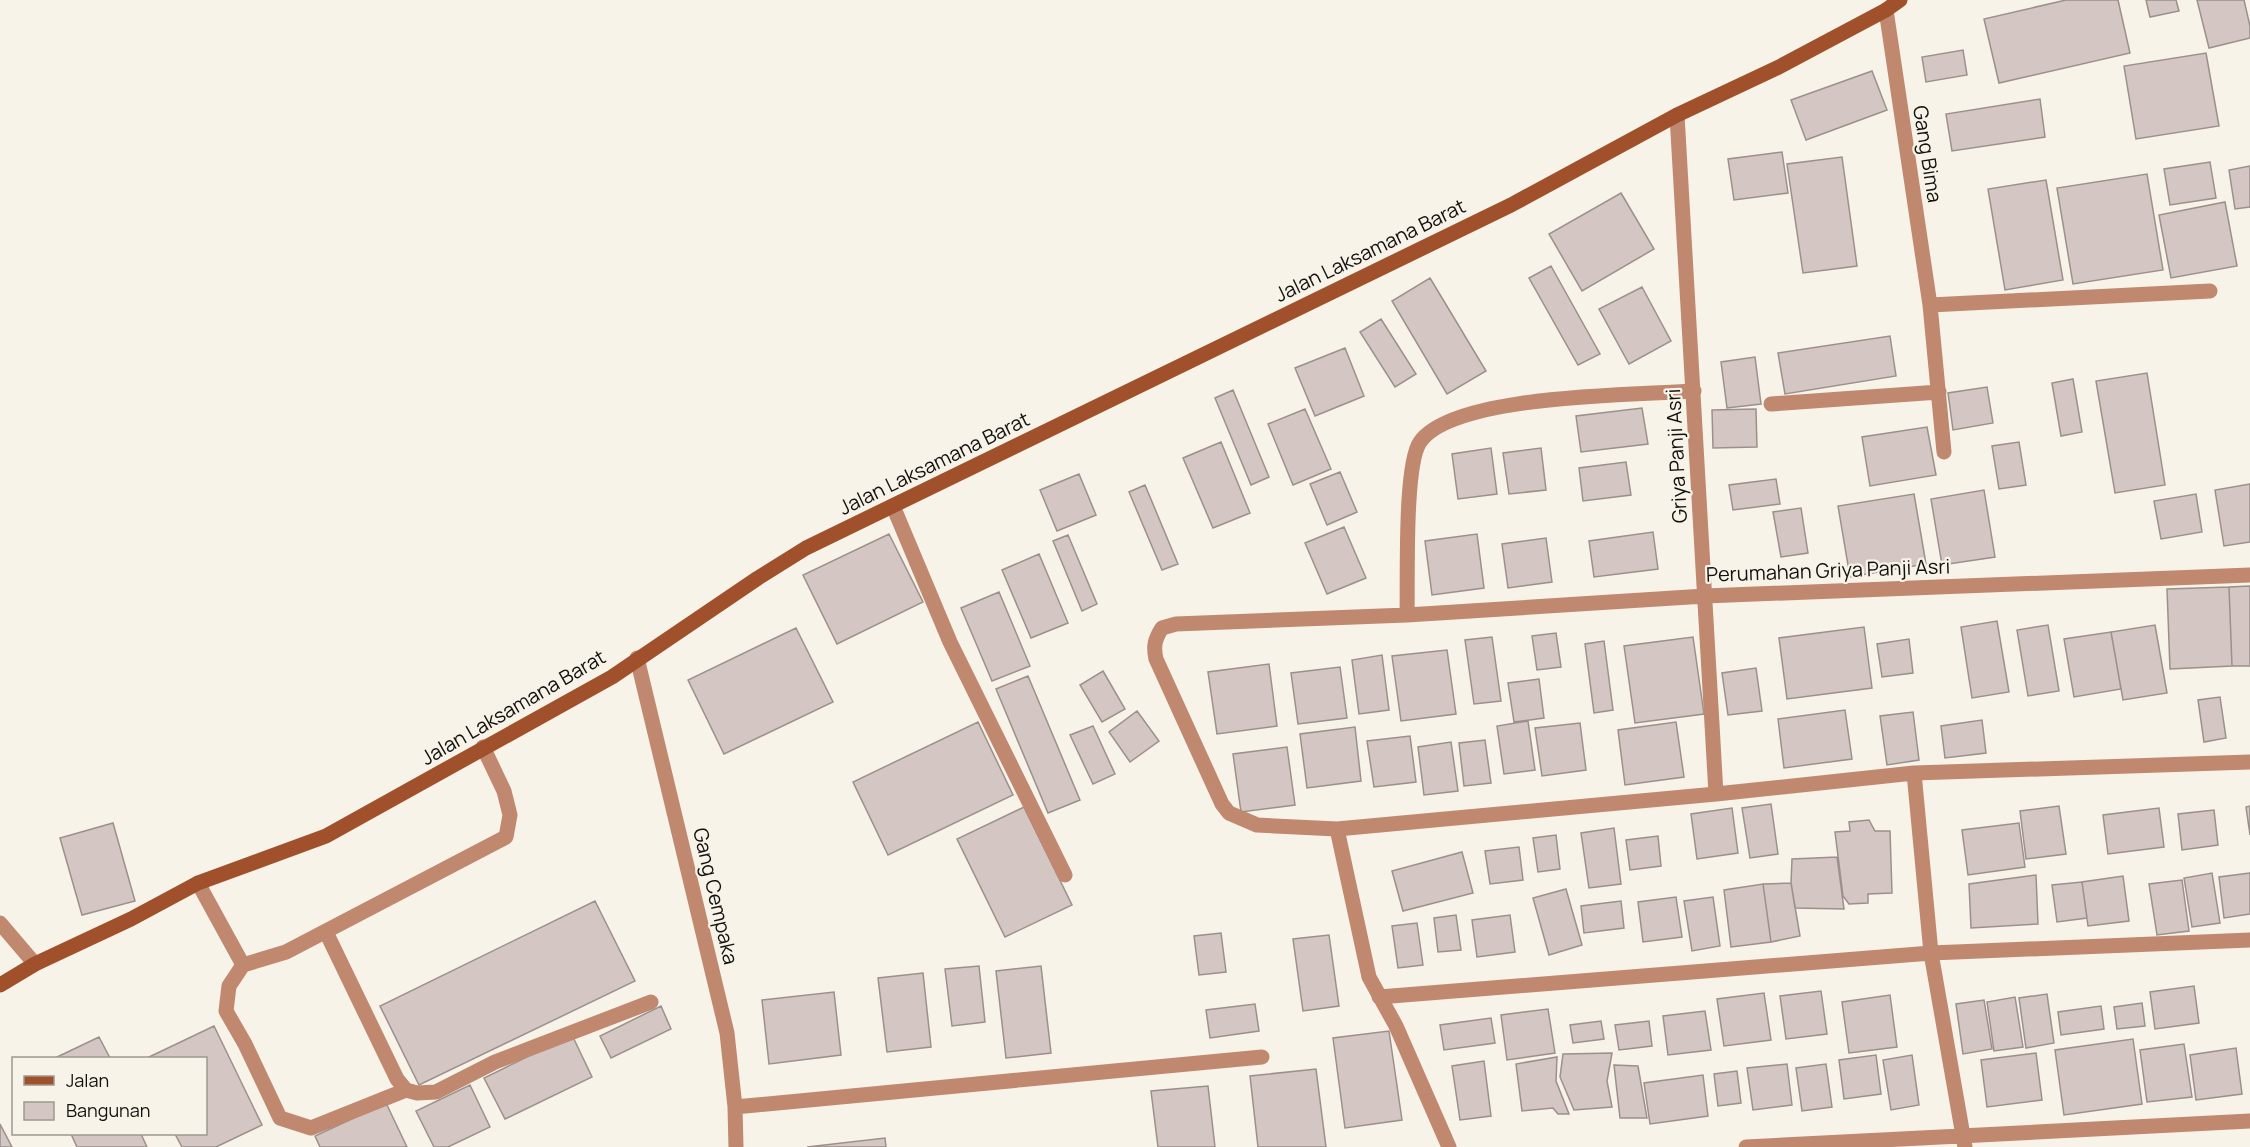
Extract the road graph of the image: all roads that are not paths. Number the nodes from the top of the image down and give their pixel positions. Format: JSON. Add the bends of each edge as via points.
{"nodes":[{"id":1,"x":1900,"y":0,"type":"edge"},
{"id":2,"x":1886,"y":10,"type":"junction"},
{"id":3,"x":1677,"y":115,"type":"junction"},
{"id":4,"x":2210,"y":291,"type":"dead end"},
{"id":5,"x":1930,"y":305,"type":"junction"},
{"id":6,"x":1694,"y":391,"type":"junction"},
{"id":7,"x":1939,"y":392,"type":"junction"},
{"id":8,"x":1771,"y":404,"type":"dead end"},
{"id":9,"x":1944,"y":452,"type":"dead end"},
{"id":10,"x":893,"y":506,"type":"junction"},
{"id":11,"x":2250,"y":575,"type":"edge"},
{"id":12,"x":1705,"y":596,"type":"junction"},
{"id":13,"x":1407,"y":615,"type":"junction"},
{"id":14,"x":637,"y":658,"type":"junction"},
{"id":15,"x":483,"y":747,"type":"junction"},
{"id":16,"x":2250,"y":762,"type":"edge"},
{"id":17,"x":1914,"y":773,"type":"junction"},
{"id":18,"x":1716,"y":794,"type":"junction"},
{"id":19,"x":1337,"y":830,"type":"junction"},
{"id":20,"x":1065,"y":875,"type":"dead end"},
{"id":21,"x":198,"y":883,"type":"junction"},
{"id":22,"x":0,"y":923,"type":"edge"},
{"id":23,"x":326,"y":932,"type":"junction"},
{"id":24,"x":2250,"y":940,"type":"edge"},
{"id":25,"x":1931,"y":953,"type":"junction"},
{"id":26,"x":35,"y":964,"type":"junction"},
{"id":27,"x":243,"y":965,"type":"junction"},
{"id":28,"x":0,"y":986,"type":"edge"},
{"id":29,"x":1379,"y":997,"type":"junction"},
{"id":30,"x":651,"y":1002,"type":"dead end"},
{"id":31,"x":1262,"y":1057,"type":"dead end"},
{"id":32,"x":406,"y":1090,"type":"junction"},
{"id":33,"x":735,"y":1107,"type":"junction"},
{"id":34,"x":2250,"y":1122,"type":"edge"},
{"id":35,"x":1965,"y":1141,"type":"edge"},
{"id":36,"x":736,"y":1147,"type":"edge"},
{"id":37,"x":1449,"y":1147,"type":"edge"},
{"id":38,"x":1746,"y":1147,"type":"edge"}],
"edges":[{"from":1,"to":2,"type":"main road","name":"Jalan Laksamana Barat"},
{"from":2,"to":3,"type":"main road","name":"Jalan Laksamana Barat"},
{"from":2,"to":5,"type":"street","name":"Gang Bima"},
{"from":3,"to":6,"type":"street","name":"Griya Panji Asri"},
{"from":3,"to":10,"type":"main road","name":"Jalan Laksamana Barat","via":[[1500,210]]},
{"from":4,"to":5,"type":"street"},
{"from":5,"to":7,"type":"street","name":"Gang Bima"},
{"from":6,"to":12,"type":"street","name":"Griya Panji Asri"},
{"from":6,"to":13,"type":"street","via":[[1524,402],[1482,410],[1437,428],[1420,443],[1410,472]]},
{"from":7,"to":8,"type":"street"},
{"from":7,"to":9,"type":"street","name":"Gang Bima"},
{"from":10,"to":14,"type":"main road","name":"Jalan Laksamana Barat","via":[[806,548]]},
{"from":10,"to":20,"type":"street","via":[[950,642]]},
{"from":11,"to":12,"type":"street","name":"Perumahan Griya Panji Asri"},
{"from":12,"to":13,"type":"street","name":"Perumahan Griya Panji Asri"},
{"from":12,"to":18,"type":"street","name":"Griya Panji Asri"},
{"from":13,"to":19,"type":"street","name":"Perumahan Griya Panji Asri","via":[[1176,624],[1162,628],[1155,639],[1156,659],[1229,813],[1257,825]]},
{"from":14,"to":15,"type":"main road","name":"Jalan Laksamana Barat","via":[[612,677]]},
{"from":14,"to":33,"type":"street","name":"Gang Cempaka","via":[[727,1033]]},
{"from":15,"to":21,"type":"main road","name":"Jalan Laksamana Barat","via":[[326,836]]},
{"from":15,"to":23,"type":"street","via":[[504,791],[510,816],[506,837]]},
{"from":16,"to":17,"type":"street","name":"Perumahan Griya Panji Asri"},
{"from":17,"to":18,"type":"street","name":"Perumahan Griya Panji Asri"},
{"from":17,"to":25,"type":"street"},
{"from":18,"to":19,"type":"street","name":"Perumahan Griya Panji Asri"},
{"from":19,"to":29,"type":"street","via":[[1369,977]]},
{"from":21,"to":26,"type":"main road","name":"Jalan Laksamana Barat"},
{"from":21,"to":27,"type":"street"},
{"from":22,"to":26,"type":"street"},
{"from":23,"to":27,"type":"street","via":[[286,952]]},
{"from":23,"to":32,"type":"street","via":[[397,1079]]},
{"from":24,"to":25,"type":"street"},
{"from":25,"to":29,"type":"street"},
{"from":25,"to":35,"type":"street"},
{"from":26,"to":28,"type":"main road","name":"Jalan Laksamana Barat"},
{"from":27,"to":32,"type":"street","via":[[229,986],[226,1011],[280,1118],[311,1128]]},
{"from":29,"to":37,"type":"street","via":[[1396,1026]]},
{"from":30,"to":32,"type":"street","via":[[495,1062],[436,1092]]},
{"from":31,"to":33,"type":"street"},
{"from":33,"to":36,"type":"street","name":"Gang Cempaka"},
{"from":34,"to":35,"type":"street"},
{"from":35,"to":38,"type":"street"}]}
